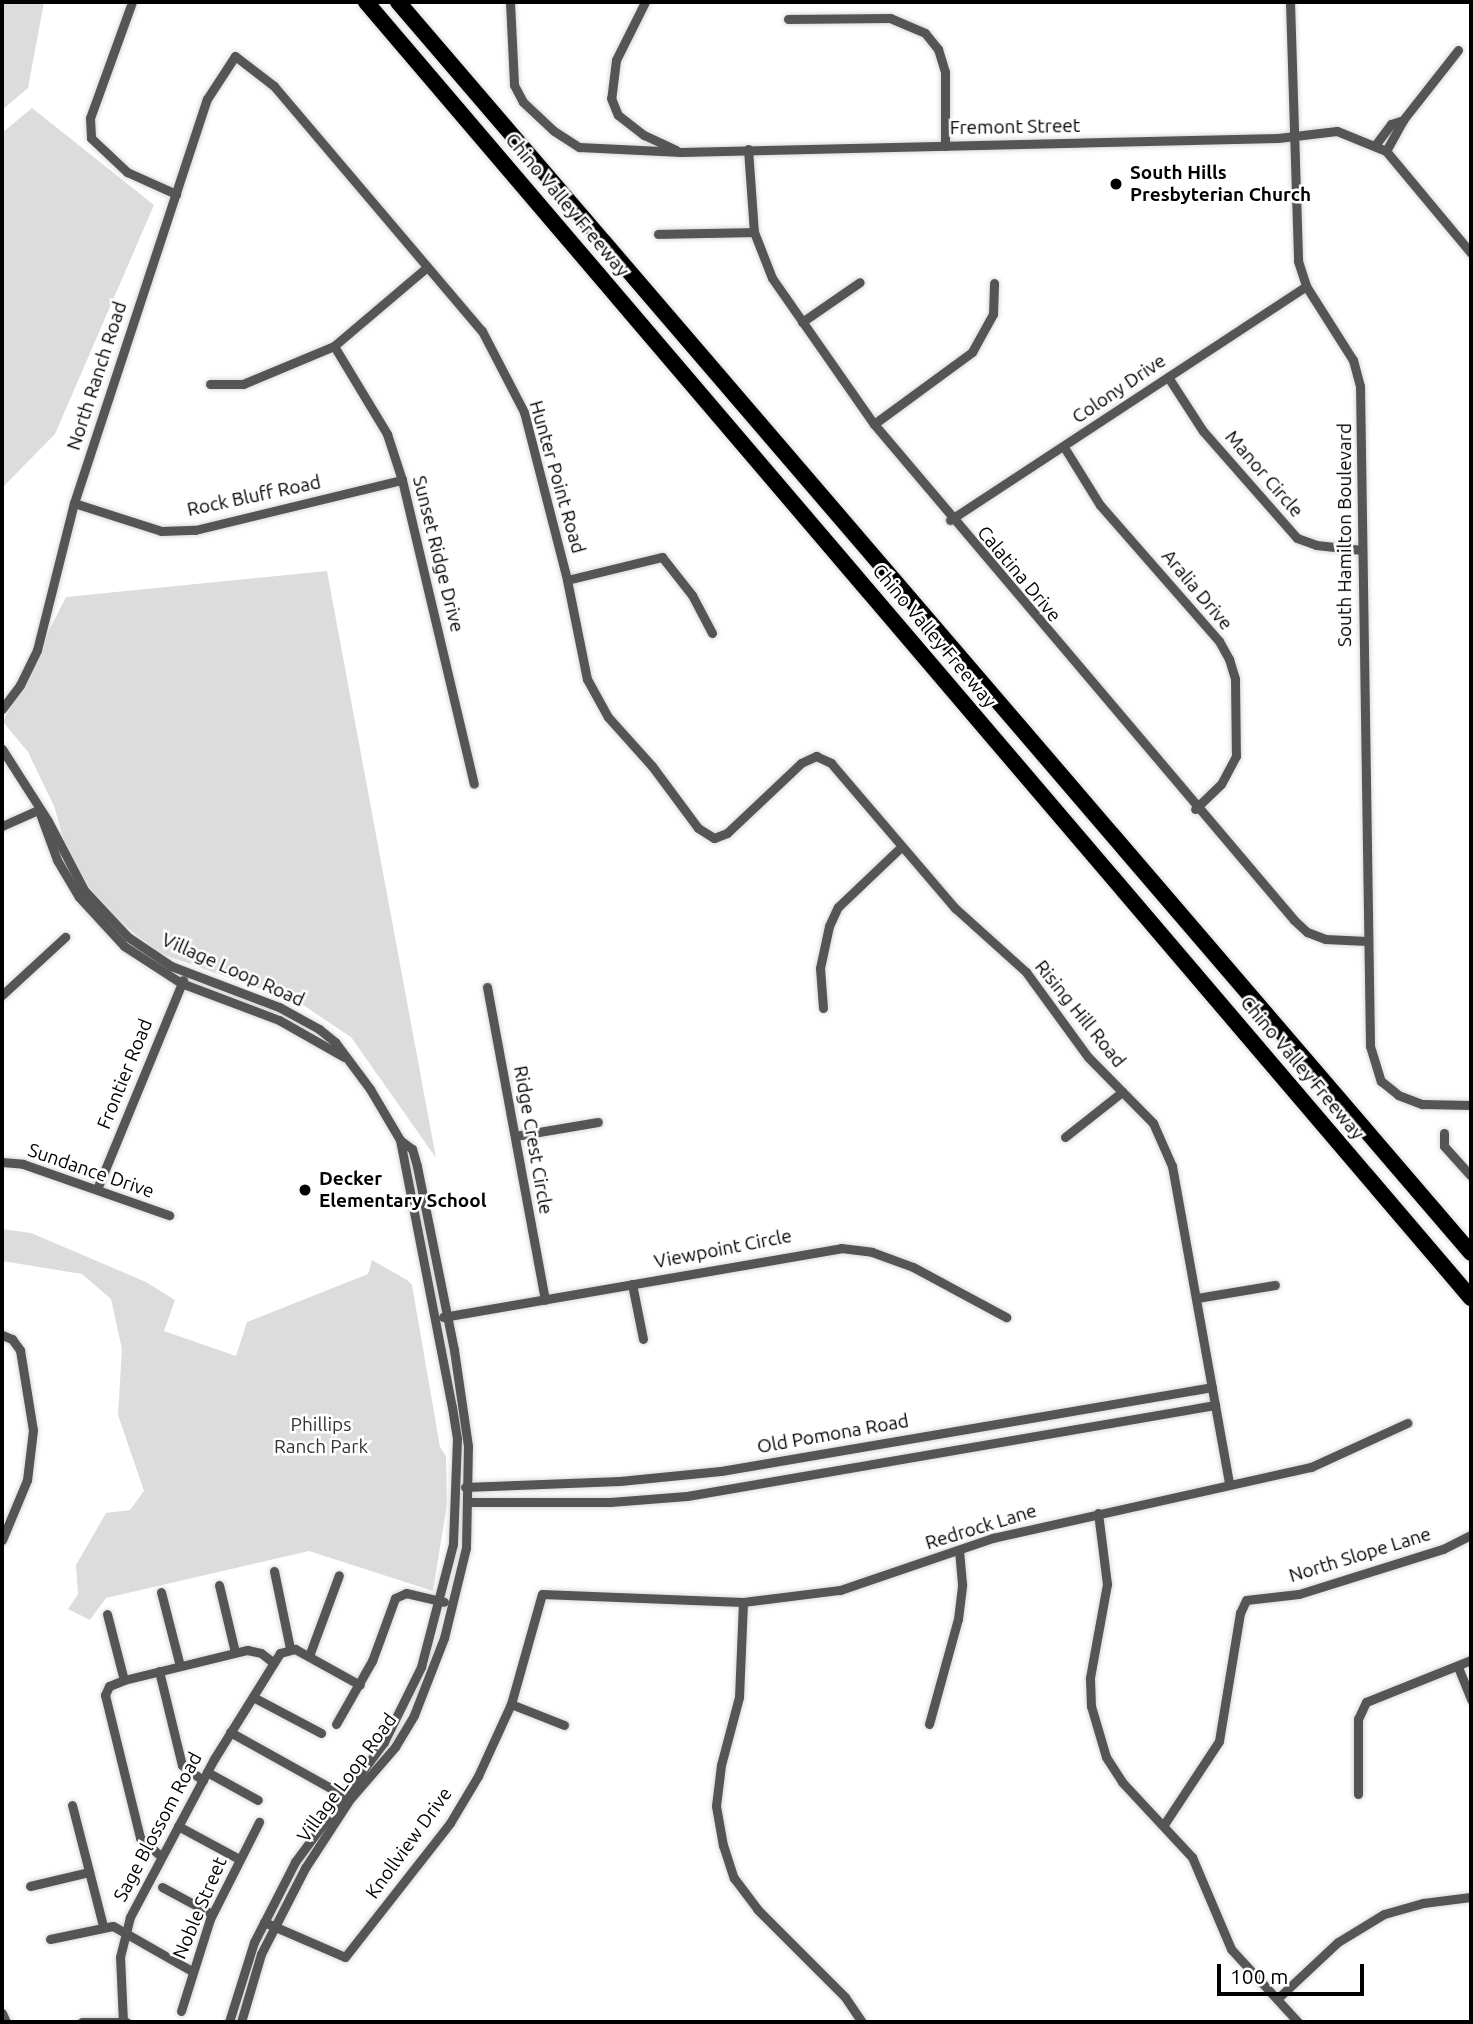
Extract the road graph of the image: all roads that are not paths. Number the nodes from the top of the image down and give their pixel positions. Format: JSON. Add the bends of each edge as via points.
{"nodes":[{"id":1,"x":132,"y":2,"type":"edge"},
{"id":2,"x":366,"y":2,"type":"edge"},
{"id":3,"x":398,"y":2,"type":"edge"},
{"id":4,"x":510,"y":2,"type":"edge"},
{"id":5,"x":645,"y":2,"type":"edge"},
{"id":6,"x":1290,"y":2,"type":"edge"},
{"id":7,"x":788,"y":19,"type":"dead end"},
{"id":8,"x":1458,"y":50,"type":"dead end"},
{"id":9,"x":235,"y":56,"type":"joint"},
{"id":10,"x":1403,"y":120,"type":"junction"},
{"id":11,"x":1293,"y":133,"type":"junction"},
{"id":12,"x":1376,"y":144,"type":"junction"},
{"id":13,"x":945,"y":146,"type":"junction"},
{"id":14,"x":748,"y":149,"type":"junction"},
{"id":15,"x":1386,"y":151,"type":"junction"},
{"id":16,"x":681,"y":152,"type":"junction"},
{"id":17,"x":176,"y":194,"type":"junction"},
{"id":18,"x":754,"y":232,"type":"junction"},
{"id":19,"x":658,"y":233,"type":"dead end"},
{"id":20,"x":1471,"y":253,"type":"edge"},
{"id":21,"x":427,"y":267,"type":"junction"},
{"id":22,"x":860,"y":282,"type":"dead end"},
{"id":23,"x":994,"y":283,"type":"dead end"},
{"id":24,"x":1306,"y":286,"type":"junction"},
{"id":25,"x":802,"y":322,"type":"junction"},
{"id":26,"x":334,"y":346,"type":"junction"},
{"id":27,"x":1168,"y":377,"type":"junction"},
{"id":28,"x":210,"y":384,"type":"dead end"},
{"id":29,"x":874,"y":424,"type":"junction"},
{"id":30,"x":1064,"y":447,"type":"junction"},
{"id":31,"x":402,"y":480,"type":"junction"},
{"id":32,"x":74,"y":503,"type":"junction"},
{"id":33,"x":950,"y":520,"type":"junction"},
{"id":34,"x":1362,"y":550,"type":"junction"},
{"id":35,"x":567,"y":580,"type":"junction"},
{"id":36,"x":712,"y":633,"type":"dead end"},
{"id":37,"x":2,"y":709,"type":"edge"},
{"id":38,"x":2,"y":748,"type":"edge"},
{"id":39,"x":474,"y":784,"type":"dead end"},
{"id":40,"x":1195,"y":808,"type":"junction"},
{"id":41,"x":38,"y":810,"type":"junction"},
{"id":42,"x":2,"y":827,"type":"edge"},
{"id":43,"x":713,"y":838,"type":"joint"},
{"id":44,"x":901,"y":847,"type":"junction"},
{"id":45,"x":65,"y":937,"type":"dead end"},
{"id":46,"x":1367,"y":942,"type":"junction"},
{"id":47,"x":186,"y":972,"type":"junction"},
{"id":48,"x":181,"y":983,"type":"junction"},
{"id":49,"x":487,"y":987,"type":"dead end"},
{"id":50,"x":2,"y":995,"type":"edge"},
{"id":51,"x":823,"y":1008,"type":"dead end"},
{"id":52,"x":344,"y":1058,"type":"junction"},
{"id":53,"x":1122,"y":1092,"type":"junction"},
{"id":54,"x":1471,"y":1105,"type":"edge"},
{"id":55,"x":598,"y":1122,"type":"dead end"},
{"id":56,"x":1444,"y":1133,"type":"dead end"},
{"id":57,"x":515,"y":1136,"type":"junction"},
{"id":58,"x":1065,"y":1137,"type":"dead end"},
{"id":59,"x":400,"y":1140,"type":"junction"},
{"id":60,"x":2,"y":1162,"type":"edge"},
{"id":61,"x":1471,"y":1177,"type":"edge"},
{"id":62,"x":97,"y":1189,"type":"junction"},
{"id":63,"x":169,"y":1216,"type":"dead end"},
{"id":64,"x":1471,"y":1253,"type":"edge"},
{"id":65,"x":632,"y":1284,"type":"junction"},
{"id":66,"x":1275,"y":1285,"type":"dead end"},
{"id":67,"x":1197,"y":1298,"type":"junction"},
{"id":68,"x":1471,"y":1298,"type":"edge"},
{"id":69,"x":545,"y":1300,"type":"junction"},
{"id":70,"x":447,"y":1316,"type":"junction"},
{"id":71,"x":1006,"y":1317,"type":"dead end"},
{"id":72,"x":434,"y":1318,"type":"junction"},
{"id":73,"x":2,"y":1335,"type":"edge"},
{"id":74,"x":643,"y":1339,"type":"dead end"},
{"id":75,"x":1212,"y":1387,"type":"junction"},
{"id":76,"x":1215,"y":1405,"type":"junction"},
{"id":77,"x":1407,"y":1423,"type":"dead end"},
{"id":78,"x":1229,"y":1484,"type":"junction"},
{"id":79,"x":469,"y":1487,"type":"junction"},
{"id":80,"x":457,"y":1488,"type":"junction"},
{"id":81,"x":469,"y":1502,"type":"junction"},
{"id":82,"x":1098,"y":1513,"type":"junction"},
{"id":83,"x":1471,"y":1535,"type":"edge"},
{"id":84,"x":2,"y":1540,"type":"edge"},
{"id":85,"x":959,"y":1552,"type":"junction"},
{"id":86,"x":274,"y":1571,"type":"dead end"},
{"id":87,"x":340,"y":1575,"type":"dead end"},
{"id":88,"x":219,"y":1585,"type":"dead end"},
{"id":89,"x":161,"y":1592,"type":"dead end"},
{"id":90,"x":555,"y":1592,"type":"joint"},
{"id":91,"x":441,"y":1601,"type":"junction"},
{"id":92,"x":743,"y":1602,"type":"junction"},
{"id":93,"x":454,"y":1605,"type":"junction"},
{"id":94,"x":107,"y":1614,"type":"dead end"},
{"id":95,"x":290,"y":1648,"type":"junction"},
{"id":96,"x":236,"y":1652,"type":"junction"},
{"id":97,"x":309,"y":1656,"type":"junction"},
{"id":98,"x":1471,"y":1661,"type":"edge"},
{"id":99,"x":274,"y":1663,"type":"junction"},
{"id":100,"x":180,"y":1666,"type":"junction"},
{"id":101,"x":1458,"y":1667,"type":"junction"},
{"id":102,"x":159,"y":1671,"type":"junction"},
{"id":103,"x":124,"y":1680,"type":"junction"},
{"id":104,"x":360,"y":1685,"type":"junction"},
{"id":105,"x":253,"y":1697,"type":"junction"},
{"id":106,"x":1471,"y":1699,"type":"edge"},
{"id":107,"x":511,"y":1704,"type":"junction"},
{"id":108,"x":336,"y":1724,"type":"dead end"},
{"id":109,"x":929,"y":1724,"type":"dead end"},
{"id":110,"x":564,"y":1725,"type":"dead end"},
{"id":111,"x":230,"y":1732,"type":"junction"},
{"id":112,"x":321,"y":1733,"type":"dead end"},
{"id":113,"x":205,"y":1776,"type":"junction"},
{"id":114,"x":1357,"y":1794,"type":"dead end"},
{"id":115,"x":346,"y":1797,"type":"junction"},
{"id":116,"x":258,"y":1800,"type":"dead end"},
{"id":117,"x":72,"y":1805,"type":"dead end"},
{"id":118,"x":259,"y":1822,"type":"dead end"},
{"id":119,"x":1165,"y":1823,"type":"junction"},
{"id":120,"x":178,"y":1826,"type":"junction"},
{"id":121,"x":162,"y":1856,"type":"junction"},
{"id":122,"x":239,"y":1859,"type":"junction"},
{"id":123,"x":89,"y":1872,"type":"junction"},
{"id":124,"x":30,"y":1886,"type":"dead end"},
{"id":125,"x":162,"y":1887,"type":"dead end"},
{"id":126,"x":1471,"y":1897,"type":"edge"},
{"id":127,"x":212,"y":1914,"type":"junction"},
{"id":128,"x":264,"y":1922,"type":"junction"},
{"id":129,"x":103,"y":1926,"type":"junction"},
{"id":130,"x":275,"y":1926,"type":"junction"},
{"id":131,"x":125,"y":1932,"type":"junction"},
{"id":132,"x":50,"y":1939,"type":"dead end"},
{"id":133,"x":192,"y":1971,"type":"junction"},
{"id":134,"x":1277,"y":1999,"type":"junction"},
{"id":135,"x":181,"y":2011,"type":"dead end"},
{"id":136,"x":2,"y":2013,"type":"edge"},
{"id":137,"x":6,"y":2022,"type":"edge"},
{"id":138,"x":82,"y":2022,"type":"edge"},
{"id":139,"x":125,"y":2022,"type":"edge"},
{"id":140,"x":229,"y":2022,"type":"edge"},
{"id":141,"x":241,"y":2022,"type":"edge"},
{"id":142,"x":862,"y":2022,"type":"edge"},
{"id":143,"x":1298,"y":2022,"type":"edge"}],
"edges":[{"from":1,"to":17,"type":"street","via":[[90,118],[91,138],[127,172]]},
{"from":2,"to":68,"type":"highway","name":"Chino Valley Freeway"},
{"from":3,"to":64,"type":"highway","name":"Chino Valley Freeway"},
{"from":4,"to":16,"type":"street","name":"Fremont Street","via":[[514,85],[523,102],[554,131],[579,147],[599,151]]},
{"from":5,"to":16,"type":"street","via":[[616,60],[611,98],[618,115],[644,135]]},
{"from":6,"to":11,"type":"street","name":"South Hamilton Boulevard"},
{"from":7,"to":13,"type":"street","via":[[890,18],[925,33],[938,48],[945,72]]},
{"from":8,"to":10,"type":"street"},
{"from":9,"to":17,"type":"street","name":"North Ranch Road","via":[[208,100]]},
{"from":9,"to":21,"type":"street","name":"Hunter Point Road","via":[[274,86]]},
{"from":10,"to":12,"type":"street","via":[[1391,124]]},
{"from":10,"to":15,"type":"street"},
{"from":11,"to":12,"type":"street","name":"Fremont Street","via":[[1337,131]]},
{"from":11,"to":13,"type":"street","name":"Fremont Street","via":[[1278,138]]},
{"from":11,"to":24,"type":"street","name":"South Hamilton Boulevard","via":[[1294,232]]},
{"from":12,"to":15,"type":"street","name":"Fremont Street"},
{"from":13,"to":14,"type":"street","name":"Fremont Street"},
{"from":14,"to":16,"type":"street","name":"Fremont Street"},
{"from":14,"to":18,"type":"street","name":"Calatina Drive"},
{"from":15,"to":20,"type":"street","name":"Fremont Street"},
{"from":17,"to":32,"type":"street","name":"North Ranch Road"},
{"from":18,"to":19,"type":"street"},
{"from":18,"to":25,"type":"street","name":"Calatina Drive","via":[[772,278]]},
{"from":21,"to":26,"type":"street"},
{"from":21,"to":35,"type":"street","name":"Hunter Point Road","via":[[482,331],[524,412]]},
{"from":22,"to":25,"type":"street"},
{"from":23,"to":29,"type":"street","via":[[993,314],[972,352]]},
{"from":24,"to":27,"type":"street","name":"Colony Drive"},
{"from":24,"to":34,"type":"street","name":"South Hamilton Boulevard","via":[[1353,360],[1360,386]]},
{"from":25,"to":29,"type":"street","name":"Calatina Drive"},
{"from":26,"to":28,"type":"street","via":[[243,384]]},
{"from":26,"to":31,"type":"street","name":"Sunset Ridge Drive","via":[[387,433]]},
{"from":27,"to":30,"type":"street","name":"Colony Drive"},
{"from":27,"to":34,"type":"street","name":"Manor Circle","via":[[1203,430],[1297,538],[1315,545]]},
{"from":29,"to":33,"type":"street","name":"Calatina Drive"},
{"from":30,"to":33,"type":"street","name":"Colony Drive"},
{"from":30,"to":40,"type":"street","name":"Aralia Drive","via":[[1100,505],[1219,641],[1229,659],[1235,679],[1236,756],[1221,784]]},
{"from":31,"to":32,"type":"street","name":"Rock Bluff Road","via":[[195,530],[161,531]]},
{"from":31,"to":39,"type":"street","name":"Sunset Ridge Drive"},
{"from":32,"to":37,"type":"street","name":"North Ranch Road","via":[[37,650]]},
{"from":33,"to":40,"type":"street","name":"Calatina Drive"},
{"from":34,"to":46,"type":"street","name":"South Hamilton Boulevard"},
{"from":35,"to":36,"type":"street","via":[[662,557],[692,595]]},
{"from":35,"to":43,"type":"street","name":"Hunter Point Road","via":[[587,679],[608,718],[652,766],[698,828]]},
{"from":38,"to":41,"type":"street","name":"Village Loop Road"},
{"from":40,"to":46,"type":"street","name":"Calatina Drive","via":[[1307,932],[1325,939]]},
{"from":41,"to":42,"type":"street"},
{"from":41,"to":47,"type":"street","name":"Village Loop Road","via":[[103,914],[153,956]]},
{"from":41,"to":48,"type":"street","name":"Village Loop Road","via":[[57,860],[93,915],[134,954]]},
{"from":43,"to":44,"type":"street","name":"Rising Hill Road","via":[[743,820],[801,762],[816,757],[831,763]]},
{"from":44,"to":51,"type":"street","via":[[838,907],[820,968]]},
{"from":44,"to":53,"type":"street","name":"Rising Hill Road","via":[[955,908],[1026,972],[1088,1057]]},
{"from":45,"to":50,"type":"street"},
{"from":46,"to":54,"type":"street","name":"South Hamilton Boulevard","via":[[1370,1046],[1381,1081],[1398,1095],[1422,1104]]},
{"from":47,"to":48,"type":"street","name":"Frontier Road"},
{"from":47,"to":52,"type":"street","name":"Village Loop Road","via":[[296,1016],[335,1042]]},
{"from":48,"to":52,"type":"street","name":"Village Loop Road","via":[[279,1020]]},
{"from":48,"to":62,"type":"street","name":"Frontier Road"},
{"from":49,"to":57,"type":"street","name":"Ridge Crest Circle"},
{"from":52,"to":59,"type":"street","name":"Village Loop Road","via":[[370,1089]]},
{"from":53,"to":58,"type":"street"},
{"from":53,"to":67,"type":"street","name":"Rising Hill Road","via":[[1153,1123],[1172,1166]]},
{"from":55,"to":57,"type":"street"},
{"from":56,"to":61,"type":"street","via":[[1444,1146]]},
{"from":57,"to":69,"type":"street","name":"Ridge Crest Circle"},
{"from":59,"to":70,"type":"street","name":"Village Loop Road","via":[[412,1149],[417,1166]]},
{"from":59,"to":72,"type":"street","name":"Village Loop Road"},
{"from":60,"to":62,"type":"street","name":"Sundance Drive","via":[[23,1164]]},
{"from":62,"to":63,"type":"street","name":"Sundance Drive"},
{"from":65,"to":69,"type":"street","name":"Viewpoint Circle"},
{"from":65,"to":71,"type":"street","name":"Viewpoint Circle","via":[[841,1248],[872,1252],[913,1267]]},
{"from":65,"to":74,"type":"street"},
{"from":66,"to":67,"type":"street"},
{"from":67,"to":75,"type":"street","name":"Rising Hill Road"},
{"from":69,"to":70,"type":"street","name":"Viewpoint Circle"},
{"from":70,"to":72,"type":"street","name":"Viewpoint Circle"},
{"from":70,"to":79,"type":"street","name":"Village Loop Road","via":[[466,1424]]},
{"from":72,"to":80,"type":"street","name":"Village Loop Road","via":[[457,1439]]},
{"from":73,"to":84,"type":"street","via":[[20,1350],[33,1430],[27,1480]]},
{"from":75,"to":76,"type":"street","name":"Rising Hill Road"},
{"from":75,"to":79,"type":"street","name":"Old Pomona Road","via":[[721,1471],[621,1481]]},
{"from":76,"to":78,"type":"street","name":"Rising Hill Road"},
{"from":76,"to":81,"type":"street","name":"Old Pomona Road","via":[[687,1496],[610,1502]]},
{"from":77,"to":78,"type":"street","name":"Redrock Lane","via":[[1311,1466]]},
{"from":78,"to":82,"type":"street","name":"Redrock Lane"},
{"from":79,"to":80,"type":"street","name":"Old Pomona Road"},
{"from":79,"to":81,"type":"street","name":"Village Loop Road"},
{"from":80,"to":91,"type":"street","name":"Village Loop Road","via":[[453,1544]]},
{"from":81,"to":93,"type":"street","name":"Village Loop Road"},
{"from":82,"to":85,"type":"street","name":"Redrock Lane","via":[[993,1538]]},
{"from":82,"to":119,"type":"street","via":[[1107,1584],[1090,1678],[1094,1720],[1106,1756],[1122,1782]]},
{"from":83,"to":119,"type":"street","name":"North Slope Lane","via":[[1443,1549],[1298,1594],[1246,1600],[1219,1741]]},
{"from":85,"to":92,"type":"street","name":"Redrock Lane","via":[[839,1590]]},
{"from":85,"to":109,"type":"street","via":[[958,1619]]},
{"from":86,"to":95,"type":"street"},
{"from":87,"to":97,"type":"street"},
{"from":88,"to":96,"type":"street"},
{"from":89,"to":100,"type":"street"},
{"from":90,"to":92,"type":"street","name":"Redrock Lane"},
{"from":90,"to":107,"type":"street","name":"Knollview Drive","via":[[542,1594]]},
{"from":91,"to":93,"type":"street"},
{"from":91,"to":104,"type":"street","via":[[406,1593],[395,1598]]},
{"from":91,"to":115,"type":"street","name":"Village Loop Road","via":[[403,1707]]},
{"from":92,"to":142,"type":"street","via":[[739,1696],[716,1806],[723,1845],[734,1878],[757,1909],[845,1997]]},
{"from":93,"to":115,"type":"street","name":"Village Loop Road","via":[[414,1716],[395,1747]]},
{"from":94,"to":103,"type":"street"},
{"from":95,"to":97,"type":"street"},
{"from":95,"to":99,"type":"street","name":"Sage Blossom Road"},
{"from":96,"to":99,"type":"street","via":[[255,1650]]},
{"from":96,"to":100,"type":"street"},
{"from":97,"to":104,"type":"street"},
{"from":98,"to":101,"type":"street"},
{"from":99,"to":105,"type":"street","name":"Sage Blossom Road"},
{"from":100,"to":102,"type":"street"},
{"from":101,"to":106,"type":"street"},
{"from":101,"to":114,"type":"street","via":[[1366,1702],[1358,1719]]},
{"from":102,"to":103,"type":"street"},
{"from":102,"to":113,"type":"street","via":[[182,1765]]},
{"from":103,"to":121,"type":"street","via":[[109,1686],[105,1695],[141,1838]]},
{"from":104,"to":108,"type":"street"},
{"from":105,"to":111,"type":"street","name":"Sage Blossom Road"},
{"from":105,"to":112,"type":"street"},
{"from":107,"to":110,"type":"street"},
{"from":107,"to":130,"type":"street","name":"Knollview Drive","via":[[450,1823],[345,1957]]},
{"from":111,"to":113,"type":"street","name":"Sage Blossom Road"},
{"from":111,"to":115,"type":"street"},
{"from":113,"to":116,"type":"street"},
{"from":113,"to":120,"type":"street","name":"Sage Blossom Road"},
{"from":115,"to":128,"type":"street","name":"Village Loop Road","via":[[295,1862]]},
{"from":115,"to":130,"type":"street","name":"Village Loop Road"},
{"from":117,"to":123,"type":"street"},
{"from":118,"to":122,"type":"street","name":"Noble Street"},
{"from":119,"to":134,"type":"street","via":[[1192,1857],[1231,1949]]},
{"from":120,"to":121,"type":"street","name":"Sage Blossom Road"},
{"from":120,"to":122,"type":"street"},
{"from":121,"to":131,"type":"street","name":"Sage Blossom Road"},
{"from":122,"to":127,"type":"street","name":"Noble Street"},
{"from":123,"to":124,"type":"street"},
{"from":123,"to":129,"type":"street"},
{"from":125,"to":127,"type":"street"},
{"from":126,"to":134,"type":"street","via":[[1384,1914],[1338,1942]]},
{"from":127,"to":133,"type":"street","name":"Noble Street"},
{"from":128,"to":130,"type":"street","name":"Knollview Drive"},
{"from":128,"to":140,"type":"street","name":"Village Loop Road","via":[[244,1968]]},
{"from":129,"to":131,"type":"street"},
{"from":129,"to":132,"type":"street"},
{"from":130,"to":141,"type":"street","name":"Village Loop Road"},
{"from":131,"to":133,"type":"street"},
{"from":131,"to":139,"type":"street","name":"Sage Blossom Road","via":[[121,1957]]},
{"from":133,"to":135,"type":"street","name":"Noble Street"},
{"from":134,"to":143,"type":"street"},
{"from":136,"to":137,"type":"street"},
{"from":138,"to":139,"type":"street"}]}
